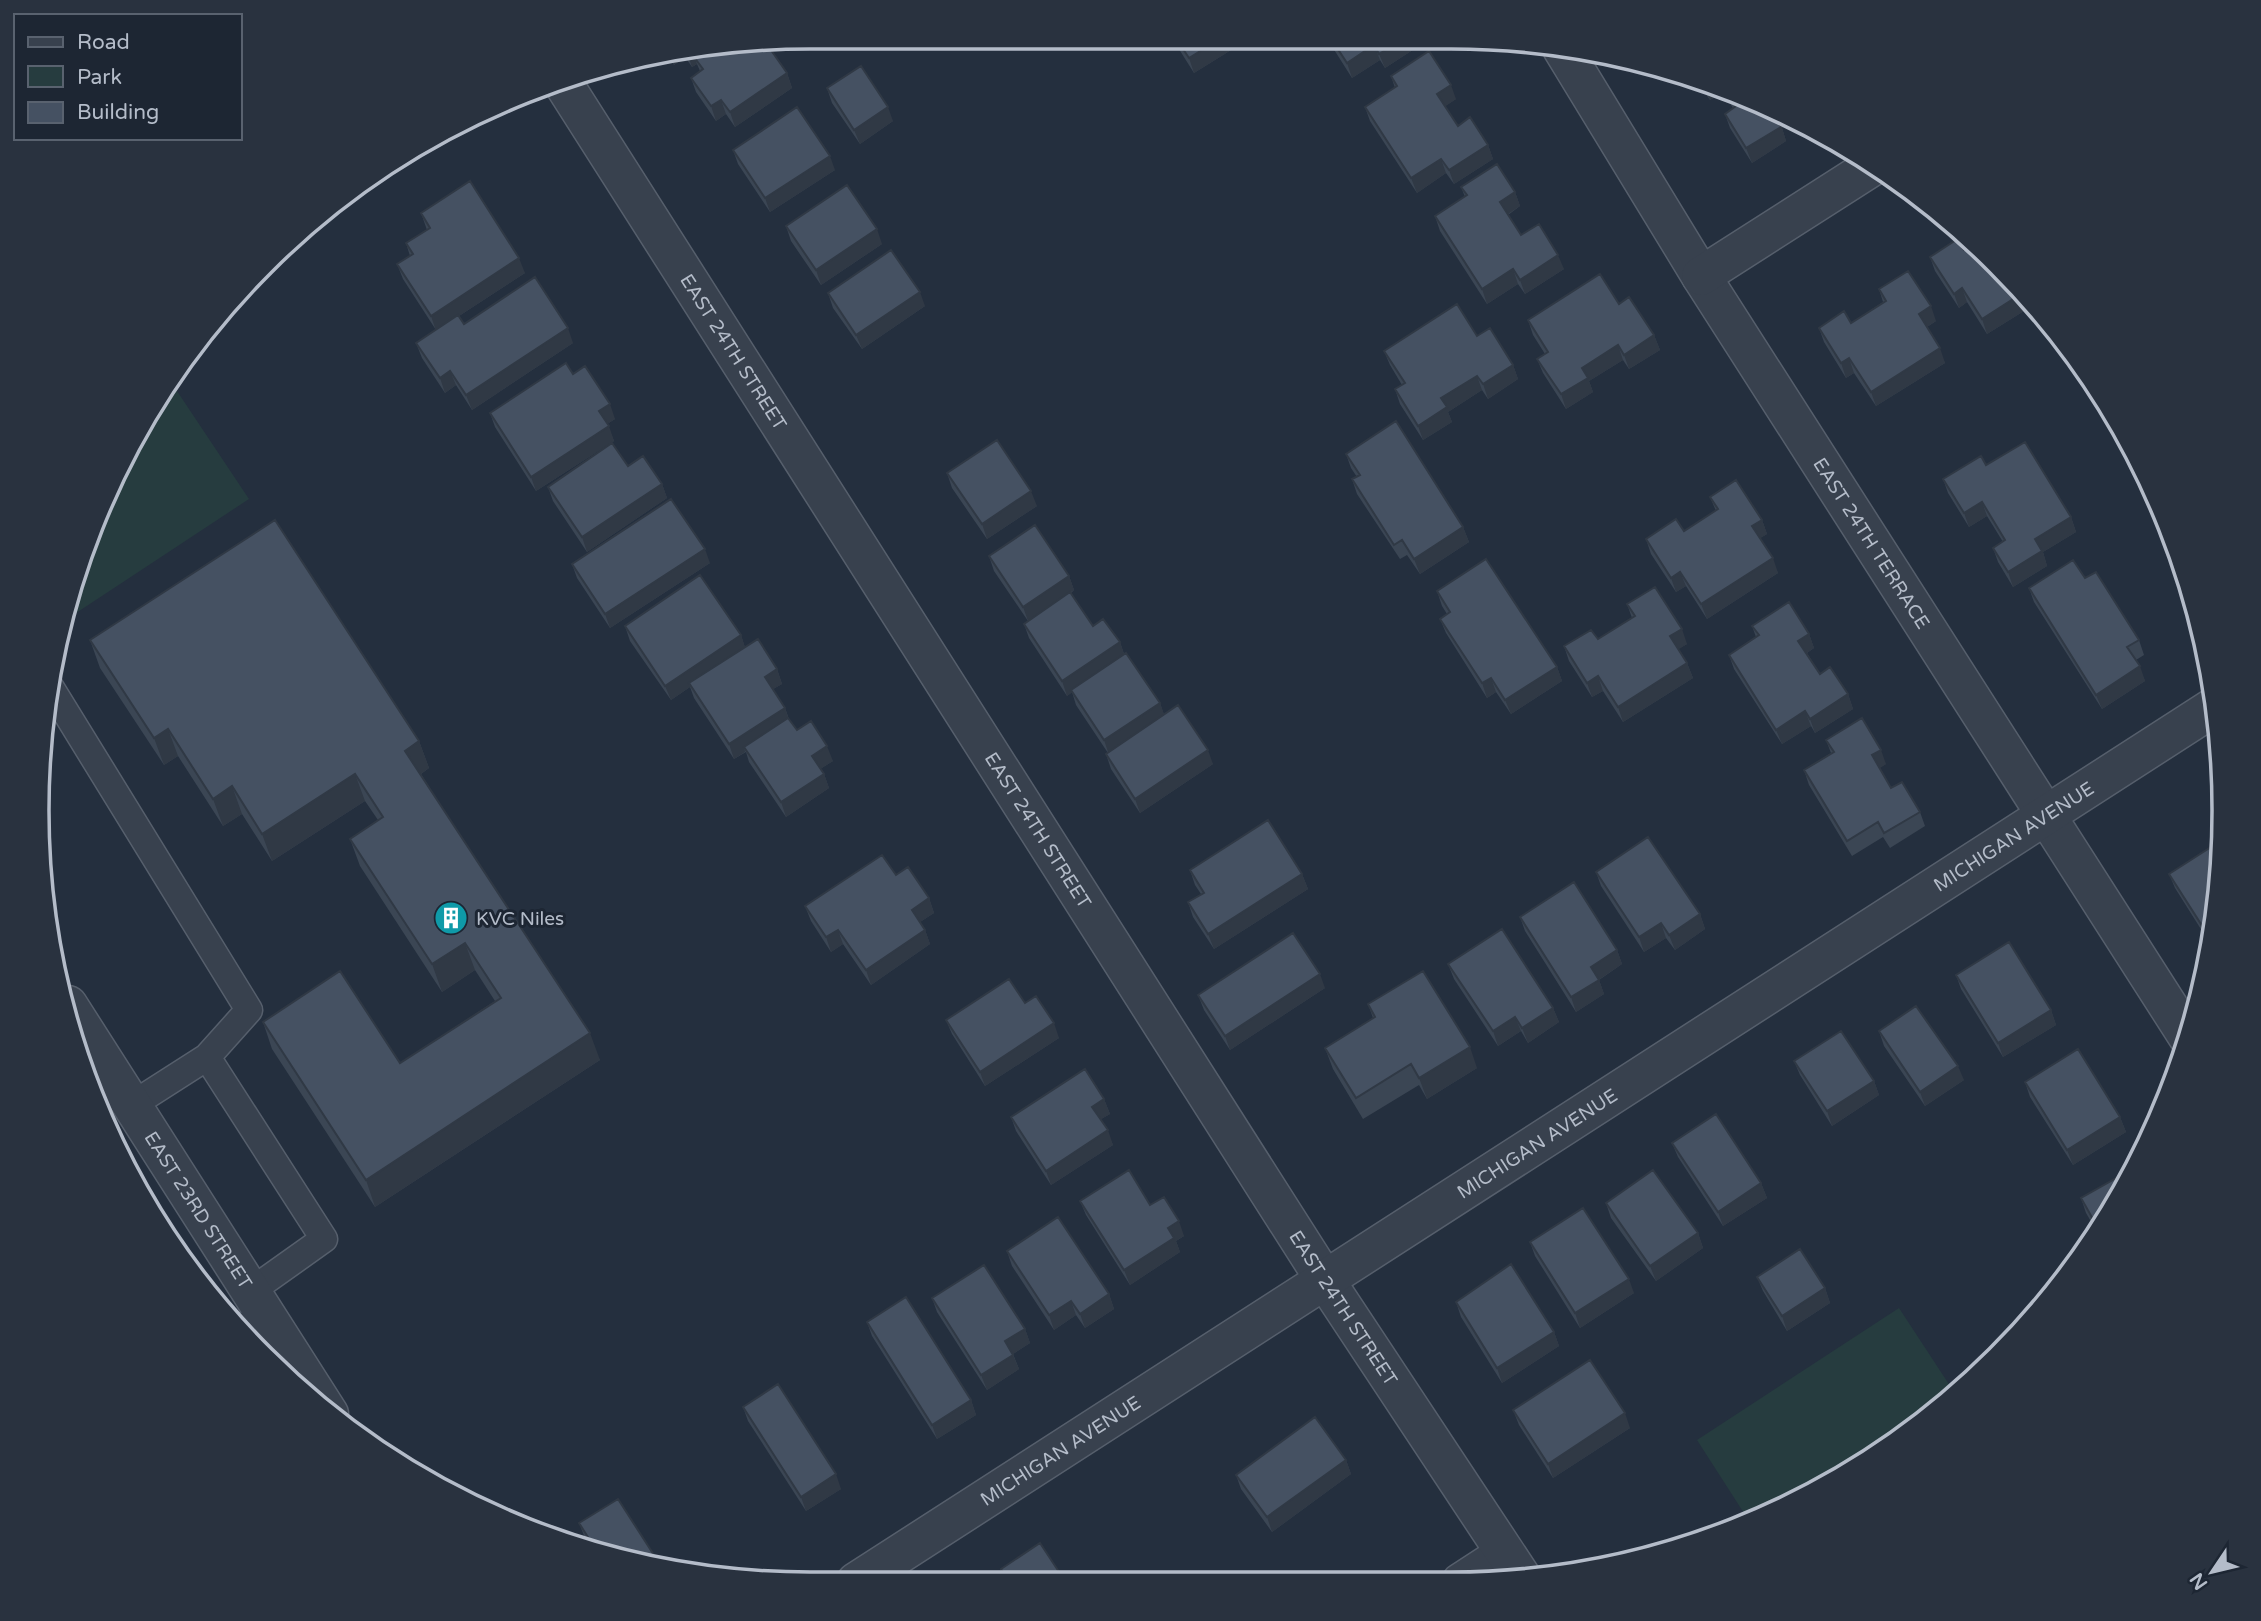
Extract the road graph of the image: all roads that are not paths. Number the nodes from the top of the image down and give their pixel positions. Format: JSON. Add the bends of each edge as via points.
{"nodes":[{"id":1,"x":1569,"y":59,"type":"edge"},
{"id":2,"x":567,"y":89,"type":"edge"},
{"id":3,"x":1865,"y":171,"type":"edge"},
{"id":4,"x":1701,"y":276,"type":"junction"},
{"id":5,"x":58,"y":699,"type":"edge"},
{"id":6,"x":2205,"y":713,"type":"edge"},
{"id":7,"x":2046,"y":814,"type":"junction"},
{"id":8,"x":79,"y":1023,"type":"edge"},
{"id":9,"x":2181,"y":1026,"type":"edge"},
{"id":10,"x":207,"y":1057,"type":"junction"},
{"id":11,"x":132,"y":1105,"type":"junction"},
{"id":12,"x":1325,"y":1279,"type":"junction"},
{"id":13,"x":251,"y":1311,"type":"edge"},
{"id":14,"x":299,"y":1375,"type":"edge"},
{"id":15,"x":1513,"y":1563,"type":"edge"},
{"id":16,"x":1485,"y":1571,"type":"edge"},
{"id":17,"x":871,"y":1572,"type":"edge"}],
"edges":[{"from":1,"to":4,"type":"street","name":"EAST 24TH TERRACE"},
{"from":2,"to":12,"type":"street","name":"EAST 24TH STREET"},
{"from":3,"to":4,"type":"street"},
{"from":4,"to":7,"type":"street","name":"EAST 24TH TERRACE"},
{"from":5,"to":10,"type":"lane","via":[[249,1010]]},
{"from":6,"to":7,"type":"street","name":"MICHIGAN AVENUE"},
{"from":7,"to":9,"type":"street","name":"EAST 24TH TERRACE"},
{"from":7,"to":12,"type":"street","name":"MICHIGAN AVENUE"},
{"from":8,"to":11,"type":"street","name":"EAST 23RD STREET"},
{"from":10,"to":11,"type":"lane"},
{"from":10,"to":13,"type":"lane","via":[[324,1239]]},
{"from":11,"to":13,"type":"street","name":"EAST 23RD STREET"},
{"from":12,"to":15,"type":"street","name":"EAST 24TH STREET"},
{"from":12,"to":17,"type":"street","name":"MICHIGAN AVENUE"},
{"from":13,"to":14,"type":"street","name":"EAST 23RD STREET"},
{"from":15,"to":16,"type":"lane"}]}
